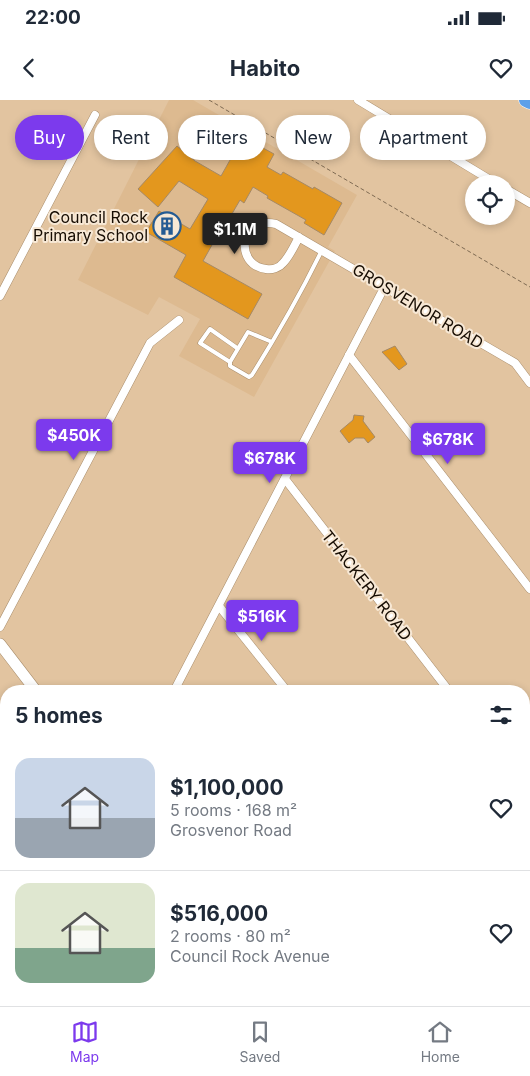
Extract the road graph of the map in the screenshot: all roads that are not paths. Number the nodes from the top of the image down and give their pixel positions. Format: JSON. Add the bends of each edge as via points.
{"nodes":[{"id":1,"x":358,"y":100,"type":"edge"},
{"id":2,"x":526,"y":100,"type":"edge"},
{"id":3,"x":530,"y":102,"type":"edge"},
{"id":4,"x":94,"y":117,"type":"edge"},
{"id":5,"x":482,"y":175,"type":"edge"},
{"id":6,"x":515,"y":195,"type":"edge"},
{"id":7,"x":530,"y":204,"type":"edge"},
{"id":8,"x":299,"y":237,"type":"junction"},
{"id":9,"x":322,"y":250,"type":"junction"},
{"id":10,"x":385,"y":286,"type":"junction"},
{"id":11,"x":0,"y":296,"type":"edge"},
{"id":12,"x":179,"y":320,"type":"dead end"},
{"id":13,"x":272,"y":342,"type":"junction"},
{"id":14,"x":237,"y":348,"type":"junction"},
{"id":15,"x":348,"y":355,"type":"junction"},
{"id":16,"x":230,"y":362,"type":"junction"},
{"id":17,"x":515,"y":363,"type":"junction"},
{"id":18,"x":530,"y":372,"type":"edge"},
{"id":19,"x":530,"y":383,"type":"edge"},
{"id":20,"x":285,"y":479,"type":"junction"},
{"id":21,"x":530,"y":589,"type":"edge"},
{"id":22,"x":219,"y":606,"type":"junction"},
{"id":23,"x":0,"y":627,"type":"edge"},
{"id":24,"x":0,"y":644,"type":"edge"},
{"id":25,"x":31,"y":685,"type":"edge"},
{"id":26,"x":177,"y":685,"type":"edge"},
{"id":27,"x":282,"y":685,"type":"edge"},
{"id":28,"x":444,"y":685,"type":"edge"}],
"edges":[{"from":1,"to":5,"type":"street"},
{"from":2,"to":3,"type":"highway"},
{"from":4,"to":11,"type":"street"},
{"from":6,"to":7,"type":"street"},
{"from":8,"to":8,"type":"street","name":"GROSVENOR ROAD","via":[[276,224],[259,223],[245,238],[245,249],[250,261],[258,268],[271,270],[282,265]]},
{"from":8,"to":9,"type":"street","name":"GROSVENOR ROAD"},
{"from":9,"to":10,"type":"street","name":"GROSVENOR ROAD"},
{"from":9,"to":13,"type":"lane"},
{"from":10,"to":15,"type":"street"},
{"from":10,"to":17,"type":"street","name":"GROSVENOR ROAD"},
{"from":12,"to":23,"type":"street","via":[[150,343]]},
{"from":13,"to":14,"type":"lane","via":[[248,332]]},
{"from":13,"to":16,"type":"lane","via":[[249,377],[230,366]]},
{"from":14,"to":16,"type":"lane"},
{"from":14,"to":16,"type":"lane","via":[[210,329],[200,343]]},
{"from":15,"to":20,"type":"street"},
{"from":15,"to":21,"type":"street"},
{"from":17,"to":18,"type":"street"},
{"from":17,"to":19,"type":"street","name":"GROSVENOR ROAD"},
{"from":20,"to":22,"type":"street"},
{"from":20,"to":28,"type":"street","name":"THACKERY ROAD"},
{"from":22,"to":26,"type":"street"},
{"from":22,"to":27,"type":"street"},
{"from":24,"to":25,"type":"main road"}]}
